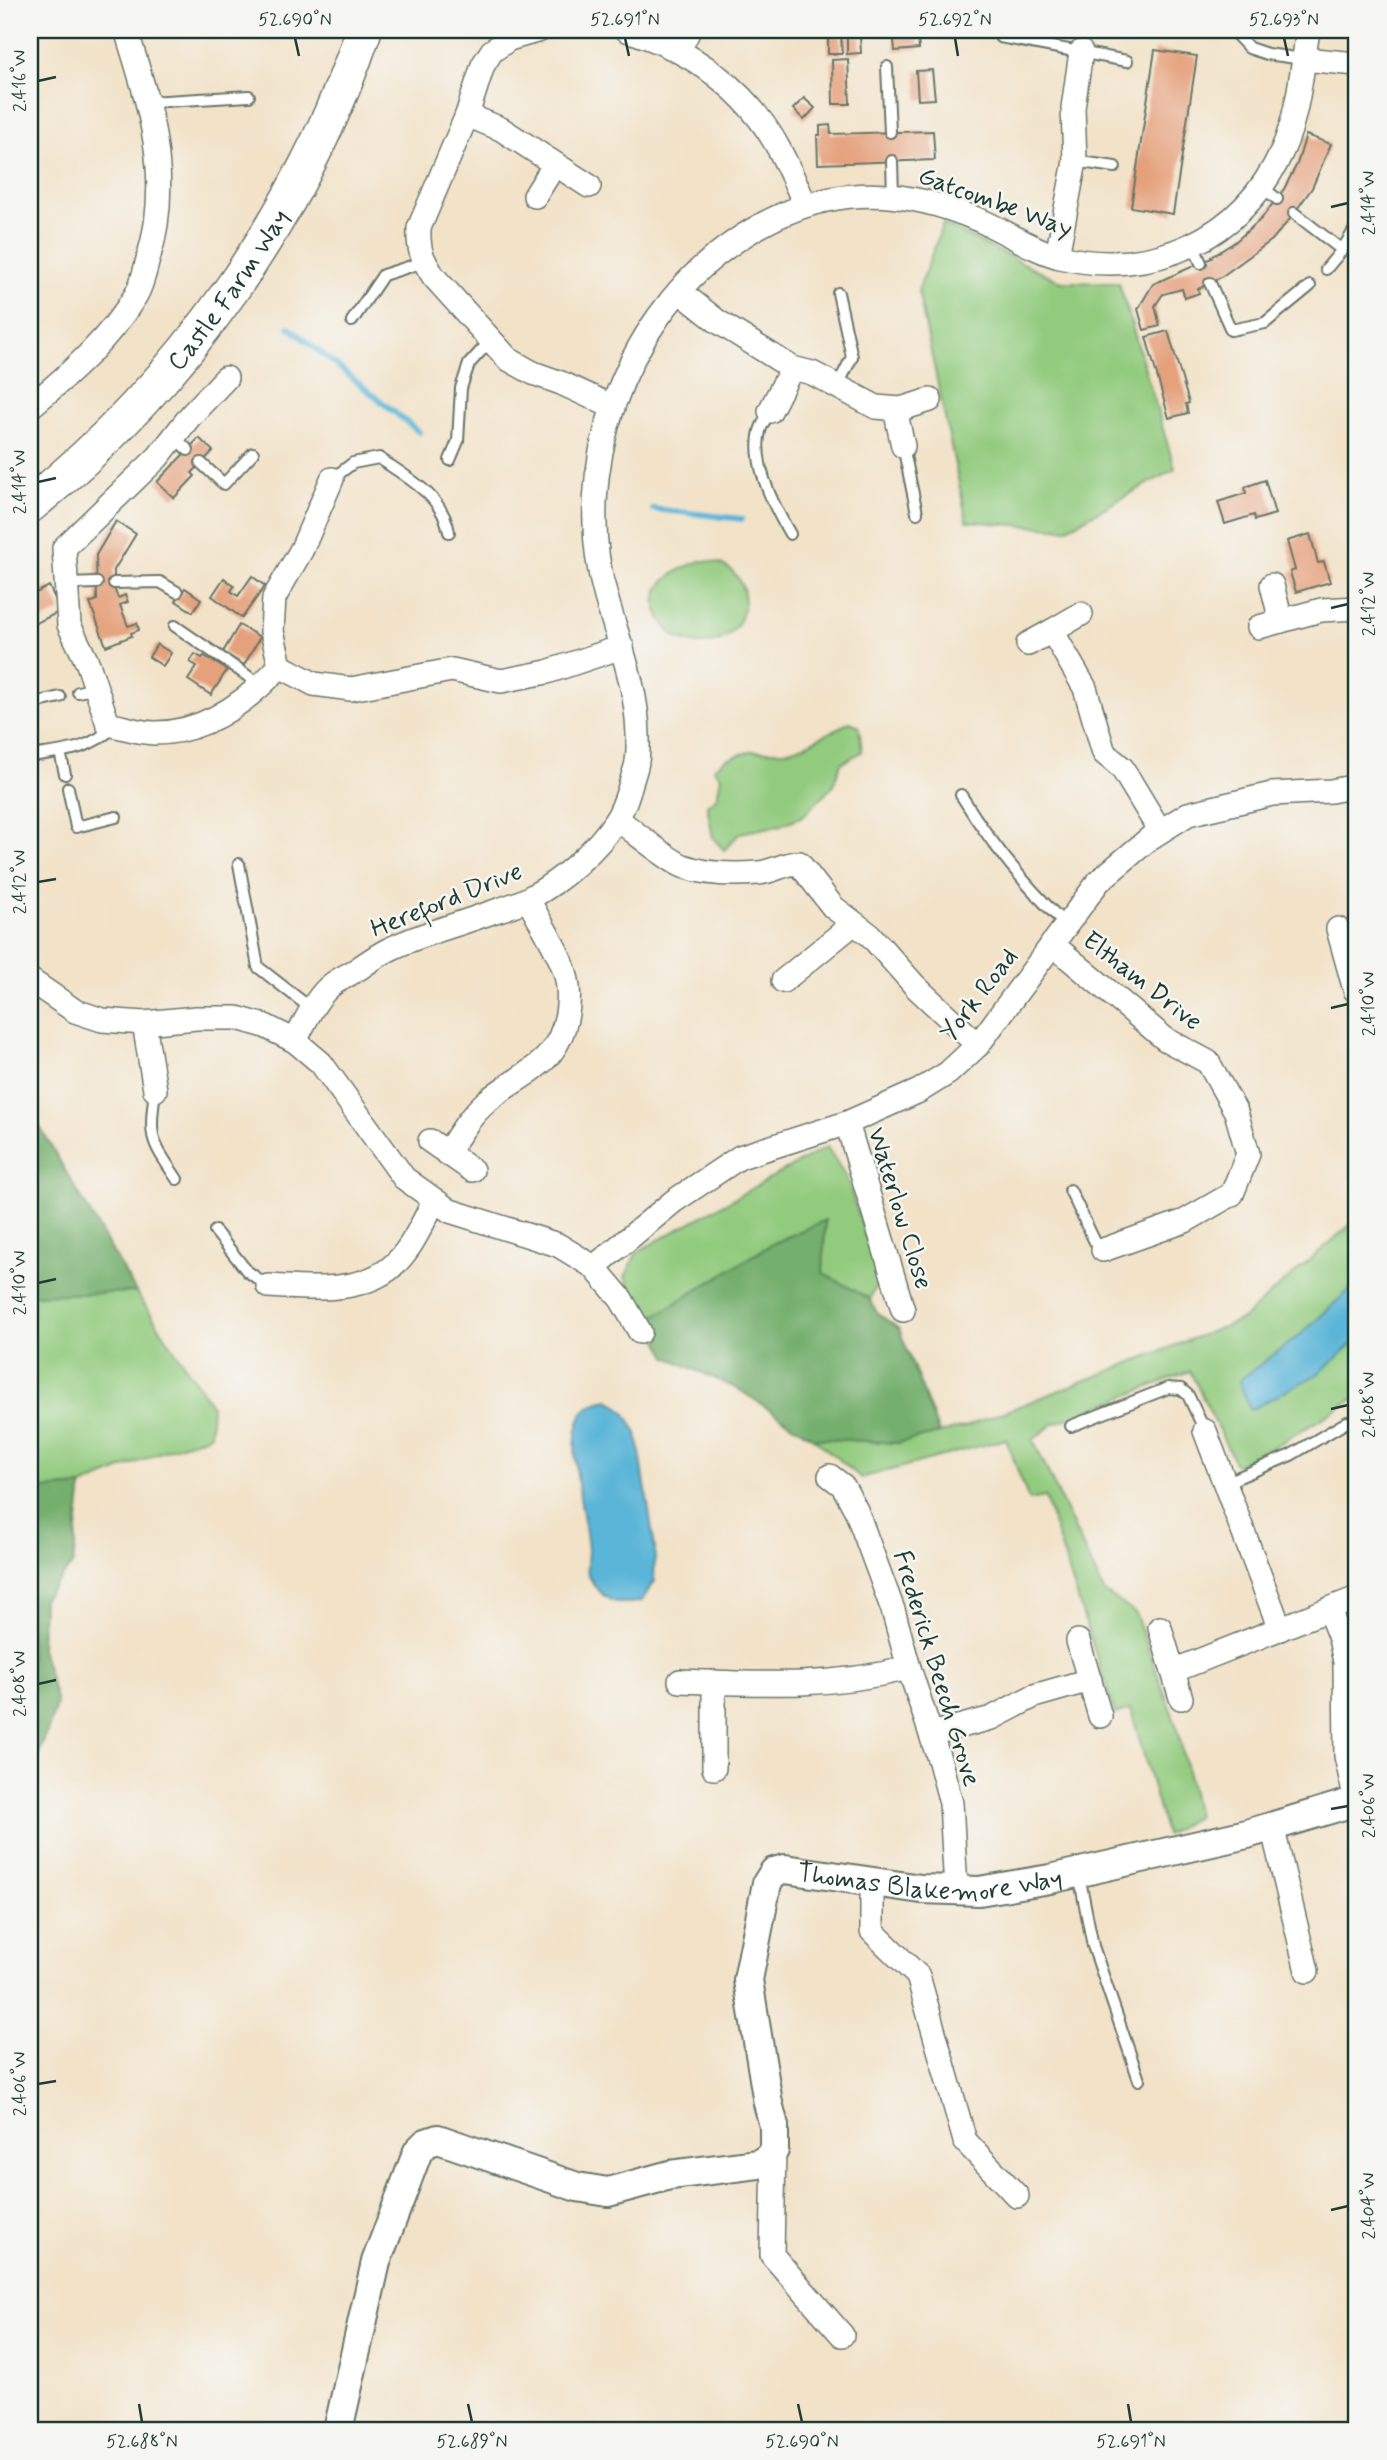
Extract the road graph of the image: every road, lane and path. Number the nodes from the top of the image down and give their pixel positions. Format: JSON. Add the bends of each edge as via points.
{"nodes":[{"id":1,"x":126,"y":30,"type":"edge"},
{"id":2,"x":343,"y":30,"type":"edge"},
{"id":3,"x":364,"y":30,"type":"edge"},
{"id":4,"x":628,"y":30,"type":"edge"},
{"id":5,"x":1232,"y":30,"type":"edge"},
{"id":6,"x":1308,"y":30,"type":"edge"},
{"id":7,"x":533,"y":31,"type":"edge"},
{"id":8,"x":1000,"y":37,"type":"dead end"},
{"id":9,"x":684,"y":40,"type":"edge"},
{"id":10,"x":1081,"y":52,"type":"junction"},
{"id":11,"x":1303,"y":59,"type":"junction"},
{"id":12,"x":1127,"y":61,"type":"dead end"},
{"id":13,"x":1357,"y":64,"type":"edge"},
{"id":14,"x":887,"y":67,"type":"dead end"},
{"id":15,"x":249,"y":96,"type":"dead end"},
{"id":16,"x":149,"y":102,"type":"junction"},
{"id":17,"x":467,"y":115,"type":"junction"},
{"id":18,"x":890,"y":132,"type":"dead end"},
{"id":19,"x":892,"y":161,"type":"dead end"},
{"id":20,"x":1075,"y":162,"type":"junction"},
{"id":21,"x":555,"y":164,"type":"junction"},
{"id":22,"x":1115,"y":167,"type":"dead end"},
{"id":23,"x":589,"y":186,"type":"dead end"},
{"id":24,"x":893,"y":195,"type":"junction"},
{"id":25,"x":535,"y":196,"type":"dead end"},
{"id":26,"x":805,"y":204,"type":"junction"},
{"id":27,"x":1294,"y":213,"type":"dead end"},
{"id":28,"x":1357,"y":226,"type":"edge"},
{"id":29,"x":1342,"y":250,"type":"junction"},
{"id":30,"x":1057,"y":257,"type":"junction"},
{"id":31,"x":424,"y":262,"type":"junction"},
{"id":32,"x":1326,"y":269,"type":"dead end"},
{"id":33,"x":1210,"y":283,"type":"dead end"},
{"id":34,"x":1310,"y":286,"type":"dead end"},
{"id":35,"x":678,"y":291,"type":"junction"},
{"id":36,"x":838,"y":293,"type":"dead end"},
{"id":37,"x":352,"y":321,"type":"dead end"},
{"id":38,"x":490,"y":341,"type":"junction"},
{"id":39,"x":792,"y":368,"type":"junction"},
{"id":40,"x":226,"y":378,"type":"dead end"},
{"id":41,"x":838,"y":385,"type":"junction"},
{"id":42,"x":930,"y":400,"type":"dead end"},
{"id":43,"x":30,"y":406,"type":"edge"},
{"id":44,"x":613,"y":407,"type":"junction"},
{"id":45,"x":895,"y":409,"type":"junction"},
{"id":46,"x":770,"y":411,"type":"joint"},
{"id":47,"x":903,"y":446,"type":"joint"},
{"id":48,"x":253,"y":453,"type":"dead end"},
{"id":49,"x":450,"y":460,"type":"dead end"},
{"id":50,"x":201,"y":463,"type":"dead end"},
{"id":51,"x":30,"y":476,"type":"edge"},
{"id":52,"x":332,"y":479,"type":"joint"},
{"id":53,"x":30,"y":505,"type":"edge"},
{"id":54,"x":917,"y":513,"type":"dead end"},
{"id":55,"x":449,"y":532,"type":"dead end"},
{"id":56,"x":790,"y":534,"type":"dead end"},
{"id":57,"x":97,"y":583,"type":"dead end"},
{"id":58,"x":114,"y":583,"type":"dead end"},
{"id":59,"x":68,"y":584,"type":"junction"},
{"id":60,"x":1272,"y":585,"type":"dead end"},
{"id":61,"x":177,"y":592,"type":"dead end"},
{"id":62,"x":1357,"y":608,"type":"edge"},
{"id":63,"x":1082,"y":614,"type":"dead end"},
{"id":64,"x":175,"y":626,"type":"dead end"},
{"id":65,"x":1052,"y":631,"type":"junction"},
{"id":66,"x":1028,"y":643,"type":"dead end"},
{"id":67,"x":622,"y":647,"type":"junction"},
{"id":68,"x":280,"y":666,"type":"junction"},
{"id":69,"x":259,"y":689,"type":"junction"},
{"id":70,"x":60,"y":697,"type":"dead end"},
{"id":71,"x":30,"y":704,"type":"edge"},
{"id":72,"x":116,"y":726,"type":"junction"},
{"id":73,"x":60,"y":751,"type":"junction"},
{"id":74,"x":30,"y":756,"type":"edge"},
{"id":75,"x":65,"y":774,"type":"dead end"},
{"id":76,"x":1357,"y":786,"type":"edge"},
{"id":77,"x":68,"y":788,"type":"dead end"},
{"id":78,"x":961,"y":795,"type":"dead end"},
{"id":79,"x":116,"y":817,"type":"dead end"},
{"id":80,"x":617,"y":819,"type":"junction"},
{"id":81,"x":1160,"y":831,"type":"junction"},
{"id":82,"x":239,"y":864,"type":"dead end"},
{"id":83,"x":528,"y":899,"type":"junction"},
{"id":84,"x":853,"y":924,"type":"junction"},
{"id":85,"x":1065,"y":924,"type":"junction"},
{"id":86,"x":1338,"y":929,"type":"dead end"},
{"id":87,"x":1052,"y":944,"type":"junction"},
{"id":88,"x":1352,"y":962,"type":"edge"},
{"id":89,"x":30,"y":980,"type":"edge"},
{"id":90,"x":783,"y":981,"type":"dead end"},
{"id":91,"x":1356,"y":996,"type":"edge"},
{"id":92,"x":313,"y":1010,"type":"junction"},
{"id":93,"x":144,"y":1023,"type":"junction"},
{"id":94,"x":295,"y":1041,"type":"junction"},
{"id":95,"x":978,"y":1045,"type":"junction"},
{"id":96,"x":155,"y":1090,"type":"joint"},
{"id":97,"x":846,"y":1123,"type":"junction"},
{"id":98,"x":472,"y":1170,"type":"dead end"},
{"id":99,"x":177,"y":1179,"type":"dead end"},
{"id":100,"x":1070,"y":1190,"type":"dead end"},
{"id":101,"x":434,"y":1201,"type":"junction"},
{"id":102,"x":215,"y":1231,"type":"dead end"},
{"id":103,"x":1103,"y":1250,"type":"joint"},
{"id":104,"x":594,"y":1267,"type":"junction"},
{"id":105,"x":268,"y":1286,"type":"joint"},
{"id":106,"x":903,"y":1310,"type":"dead end"},
{"id":107,"x":640,"y":1332,"type":"dead end"},
{"id":108,"x":1347,"y":1422,"type":"dead end"},
{"id":109,"x":1072,"y":1426,"type":"dead end"},
{"id":110,"x":1205,"y":1431,"type":"joint"},
{"id":111,"x":830,"y":1476,"type":"dead end"},
{"id":112,"x":1225,"y":1483,"type":"junction"},
{"id":113,"x":1357,"y":1598,"type":"edge"},
{"id":114,"x":1329,"y":1610,"type":"junction"},
{"id":115,"x":1160,"y":1628,"type":"dead end"},
{"id":116,"x":1279,"y":1629,"type":"junction"},
{"id":117,"x":1078,"y":1641,"type":"dead end"},
{"id":118,"x":909,"y":1668,"type":"junction"},
{"id":119,"x":1173,"y":1671,"type":"junction"},
{"id":120,"x":1090,"y":1680,"type":"junction"},
{"id":121,"x":680,"y":1681,"type":"dead end"},
{"id":122,"x":714,"y":1682,"type":"junction"},
{"id":123,"x":1181,"y":1698,"type":"dead end"},
{"id":124,"x":1100,"y":1716,"type":"dead end"},
{"id":125,"x":931,"y":1734,"type":"junction"},
{"id":126,"x":714,"y":1768,"type":"dead end"},
{"id":127,"x":1357,"y":1801,"type":"edge"},
{"id":128,"x":1272,"y":1826,"type":"junction"},
{"id":129,"x":1079,"y":1872,"type":"junction"},
{"id":130,"x":872,"y":1881,"type":"junction"},
{"id":131,"x":956,"y":1890,"type":"junction"},
{"id":132,"x":1307,"y":1971,"type":"dead end"},
{"id":133,"x":1139,"y":2080,"type":"dead end"},
{"id":134,"x":774,"y":2150,"type":"junction"},
{"id":135,"x":1017,"y":2196,"type":"dead end"},
{"id":136,"x":842,"y":2335,"type":"dead end"},
{"id":137,"x":338,"y":2430,"type":"edge"}],
"edges":[{"from":1,"to":16,"type":"street"},
{"from":2,"to":51,"type":"main road","name":"Castle Farm Way","via":[[299,134],[266,197],[210,284],[126,387]]},
{"from":3,"to":53,"type":"main road","name":"Castle Farm Way","via":[[325,125],[256,253],[190,344],[141,401]]},
{"from":4,"to":9,"type":"street"},
{"from":5,"to":11,"type":"lane","via":[[1250,48]]},
{"from":6,"to":11,"type":"street","name":"Gatcombe Way"},
{"from":7,"to":17,"type":"street","via":[[492,51]]},
{"from":8,"to":10,"type":"lane"},
{"from":9,"to":26,"type":"street","via":[[753,111],[780,150]]},
{"from":10,"to":12,"type":"lane"},
{"from":10,"to":20,"type":"street","via":[[1073,108]]},
{"from":11,"to":13,"type":"street"},
{"from":11,"to":30,"type":"street","name":"Gatcombe Way","via":[[1292,123],[1269,193],[1218,229],[1197,253],[1179,252],[1122,264]]},
{"from":14,"to":18,"type":"lane"},
{"from":15,"to":16,"type":"lane"},
{"from":16,"to":43,"type":"street","via":[[158,164],[158,214],[138,293],[108,333]]},
{"from":17,"to":21,"type":"street","via":[[501,129]]},
{"from":17,"to":31,"type":"street","via":[[419,228],[418,246]]},
{"from":19,"to":24,"type":"lane"},
{"from":20,"to":22,"type":"lane"},
{"from":20,"to":30,"type":"street"},
{"from":21,"to":23,"type":"street"},
{"from":21,"to":25,"type":"street"},
{"from":24,"to":26,"type":"street","name":"Gatcombe Way"},
{"from":24,"to":30,"type":"street","name":"Gatcombe Way","via":[[978,219]]},
{"from":26,"to":35,"type":"street","name":"Gatcombe Way","via":[[741,237]]},
{"from":27,"to":29,"type":"lane"},
{"from":28,"to":29,"type":"lane"},
{"from":29,"to":32,"type":"lane"},
{"from":31,"to":37,"type":"lane","via":[[383,275]]},
{"from":31,"to":38,"type":"street"},
{"from":33,"to":34,"type":"lane","via":[[1231,330],[1265,323]]},
{"from":35,"to":39,"type":"street"},
{"from":35,"to":44,"type":"street","name":"Gatcombe Way","via":[[628,366]]},
{"from":36,"to":41,"type":"lane","via":[[852,357]]},
{"from":38,"to":44,"type":"street","via":[[508,359],[533,373]]},
{"from":38,"to":49,"type":"lane","via":[[469,364],[461,388],[458,441]]},
{"from":39,"to":41,"type":"street"},
{"from":39,"to":46,"type":"street"},
{"from":40,"to":59,"type":"street","via":[[191,415],[181,443],[158,457],[64,548]]},
{"from":41,"to":45,"type":"street","via":[[876,407]]},
{"from":42,"to":45,"type":"street"},
{"from":44,"to":67,"type":"street","name":"Gatcombe Way","via":[[595,512],[604,592]]},
{"from":45,"to":47,"type":"street"},
{"from":46,"to":56,"type":"lane","via":[[760,430],[759,449],[774,508]]},
{"from":47,"to":54,"type":"lane"},
{"from":48,"to":50,"type":"lane","via":[[224,484]]},
{"from":52,"to":55,"type":"lane","via":[[353,463],[379,458],[438,503]]},
{"from":52,"to":68,"type":"street","via":[[302,550],[274,598],[272,631]]},
{"from":57,"to":59,"type":"lane"},
{"from":58,"to":61,"type":"lane","via":[[160,582]]},
{"from":59,"to":72,"type":"street","via":[[69,625],[88,664],[87,690],[108,724]]},
{"from":60,"to":62,"type":"street","via":[[1270,624],[1321,610]]},
{"from":63,"to":65,"type":"street"},
{"from":64,"to":69,"type":"lane"},
{"from":65,"to":66,"type":"street"},
{"from":65,"to":81,"type":"street","via":[[1085,688],[1104,753],[1122,768]]},
{"from":67,"to":68,"type":"street","via":[[547,672],[501,681],[452,670],[351,690],[314,684]]},
{"from":67,"to":80,"type":"street","name":"Hereford Drive","via":[[638,715],[638,760]]},
{"from":68,"to":69,"type":"street"},
{"from":69,"to":72,"type":"street","via":[[232,710],[196,727],[155,733]]},
{"from":70,"to":71,"type":"lane"},
{"from":72,"to":73,"type":"lane","via":[[90,745]]},
{"from":73,"to":74,"type":"lane"},
{"from":73,"to":75,"type":"lane"},
{"from":76,"to":81,"type":"street","name":"York Road","via":[[1252,798],[1188,814]]},
{"from":77,"to":79,"type":"lane","via":[[76,827]]},
{"from":78,"to":85,"type":"lane","via":[[1000,852]]},
{"from":80,"to":83,"type":"street","name":"Hereford Drive","via":[[567,875]]},
{"from":80,"to":84,"type":"street","via":[[682,865],[702,870],[752,874],[799,863],[833,907]]},
{"from":81,"to":85,"type":"street","name":"York Road","via":[[1099,881]]},
{"from":82,"to":92,"type":"lane","via":[[258,967]]},
{"from":83,"to":92,"type":"street","name":"Hereford Drive","via":[[389,949],[327,988]]},
{"from":83,"to":98,"type":"street","via":[[564,967],[569,1003],[566,1020],[548,1056],[482,1106],[438,1147]]},
{"from":84,"to":90,"type":"street"},
{"from":84,"to":95,"type":"street","via":[[870,935],[916,987]]},
{"from":85,"to":87,"type":"street","name":"York Road"},
{"from":86,"to":88,"type":"street"},
{"from":87,"to":95,"type":"street","name":"York Road"},
{"from":87,"to":103,"type":"street","name":"Eltham Drive","via":[[1165,1039],[1208,1062],[1236,1112],[1248,1154],[1232,1194],[1185,1221]]},
{"from":88,"to":91,"type":"street"},
{"from":89,"to":93,"type":"street","via":[[75,1011],[102,1020]]},
{"from":92,"to":94,"type":"street","name":"Hereford Drive"},
{"from":93,"to":94,"type":"street","via":[[237,1018]]},
{"from":93,"to":96,"type":"street"},
{"from":94,"to":101,"type":"street","via":[[321,1063],[404,1178]]},
{"from":95,"to":97,"type":"street","name":"York Road","via":[[948,1073],[919,1091]]},
{"from":96,"to":99,"type":"lane","via":[[154,1144]]},
{"from":97,"to":104,"type":"street","name":"York Road","via":[[740,1157],[674,1201]]},
{"from":97,"to":106,"type":"street","name":"Waterlow Close"},
{"from":100,"to":103,"type":"lane"},
{"from":101,"to":104,"type":"street","via":[[450,1211],[558,1245]]},
{"from":101,"to":105,"type":"street","via":[[389,1269],[336,1287]]},
{"from":102,"to":105,"type":"lane","via":[[247,1271]]},
{"from":104,"to":107,"type":"street","via":[[621,1299]]},
{"from":108,"to":112,"type":"lane","via":[[1291,1455]]},
{"from":109,"to":110,"type":"lane","via":[[1168,1388],[1188,1395]]},
{"from":110,"to":112,"type":"street"},
{"from":111,"to":118,"type":"street","name":"Frederick Beech Grove","via":[[843,1486],[856,1510]]},
{"from":112,"to":116,"type":"street"},
{"from":113,"to":114,"type":"street"},
{"from":114,"to":116,"type":"street"},
{"from":114,"to":127,"type":"street","via":[[1345,1662],[1346,1756]]},
{"from":115,"to":119,"type":"street"},
{"from":116,"to":119,"type":"street"},
{"from":117,"to":120,"type":"street"},
{"from":118,"to":122,"type":"street","via":[[809,1684]]},
{"from":118,"to":125,"type":"street","name":"Frederick Beech Grove"},
{"from":119,"to":123,"type":"street"},
{"from":120,"to":124,"type":"street"},
{"from":120,"to":125,"type":"street","via":[[1034,1696],[992,1718]]},
{"from":121,"to":122,"type":"street"},
{"from":122,"to":126,"type":"street"},
{"from":125,"to":131,"type":"street","name":"Frederick Beech Grove","via":[[951,1803]]},
{"from":127,"to":128,"type":"street","name":"Thomas Blakemore Way"},
{"from":128,"to":129,"type":"street","name":"Thomas Blakemore Way"},
{"from":128,"to":132,"type":"street"},
{"from":129,"to":131,"type":"street","name":"Thomas Blakemore Way","via":[[979,1891]]},
{"from":129,"to":133,"type":"lane","via":[[1093,1946]]},
{"from":130,"to":131,"type":"street","name":"Thomas Blakemore Way"},
{"from":130,"to":134,"type":"street","name":"Thomas Blakemore Way","via":[[785,1868],[774,1872],[767,1883],[748,1980],[774,2126]]},
{"from":130,"to":135,"type":"street","via":[[872,1931],[918,1976],[965,2141]]},
{"from":134,"to":136,"type":"street","via":[[772,2255]]},
{"from":134,"to":137,"type":"street","via":[[758,2164],[670,2175],[608,2192],[577,2187],[438,2138],[426,2143],[418,2151],[376,2262]]}]}
